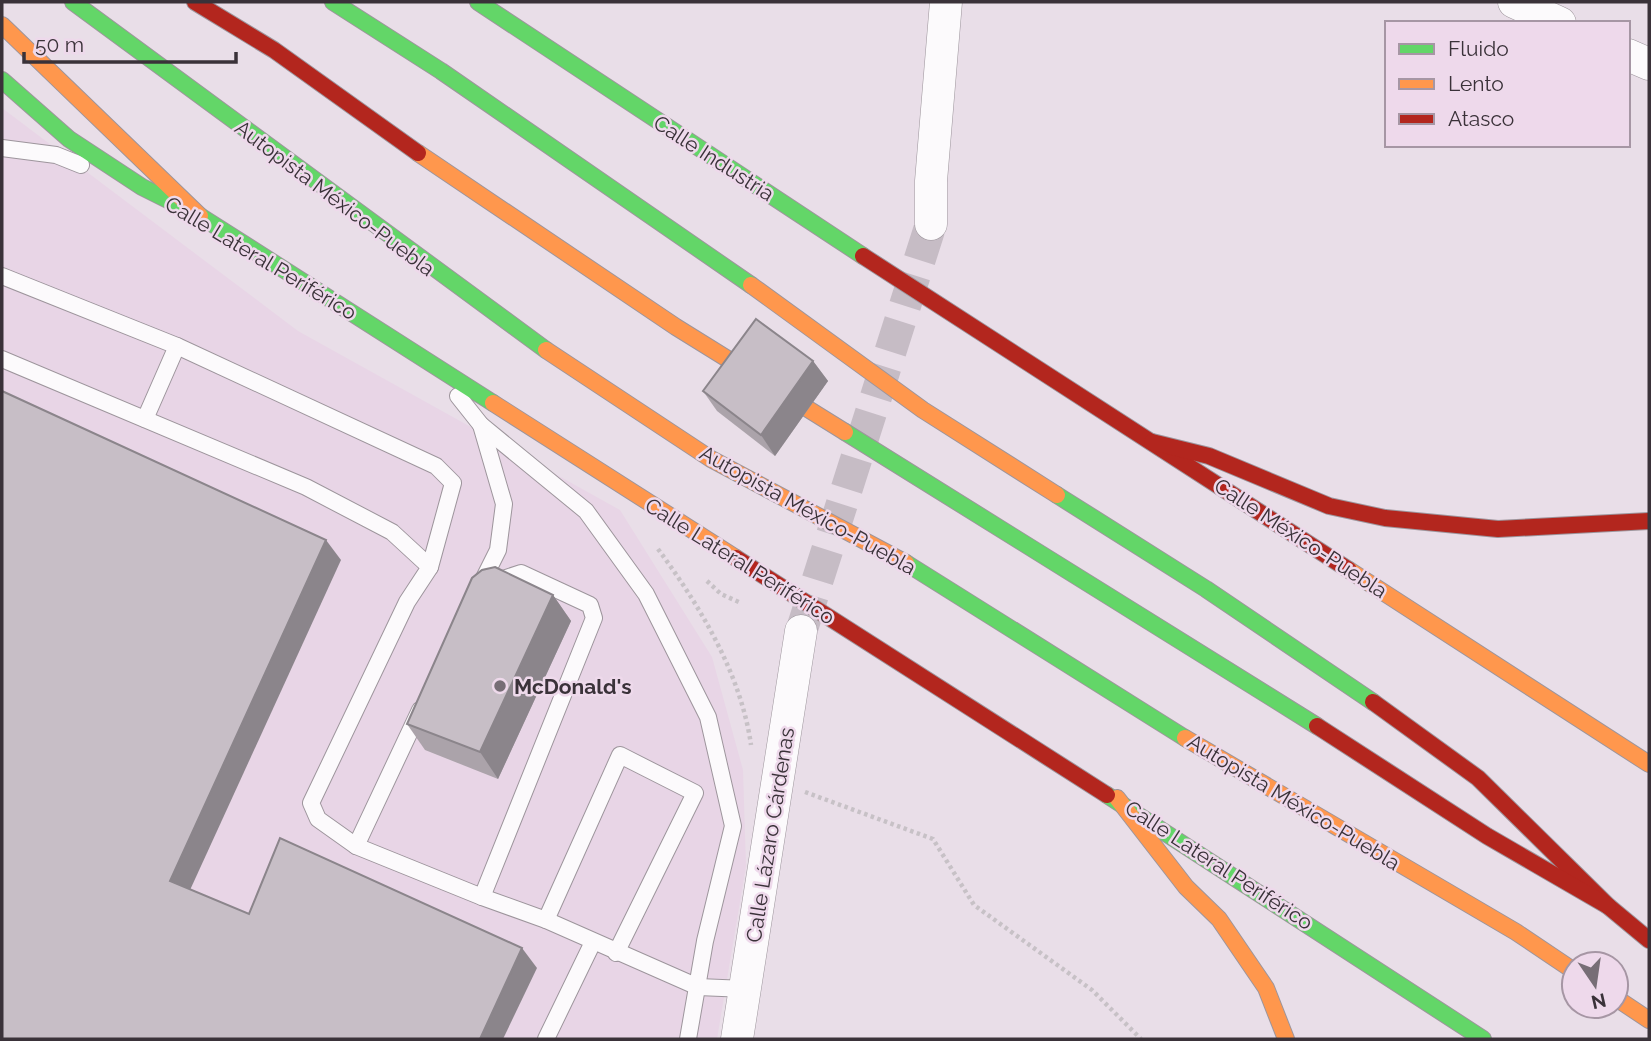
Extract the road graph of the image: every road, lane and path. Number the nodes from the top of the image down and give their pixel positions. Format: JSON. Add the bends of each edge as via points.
{"nodes":[{"id":1,"x":73,"y":2,"type":"edge"},
{"id":2,"x":195,"y":2,"type":"edge"},
{"id":3,"x":332,"y":2,"type":"edge"},
{"id":4,"x":478,"y":2,"type":"edge"},
{"id":5,"x":946,"y":2,"type":"edge"},
{"id":6,"x":1514,"y":2,"type":"edge"},
{"id":7,"x":1556,"y":21,"type":"edge"},
{"id":8,"x":2,"y":25,"type":"edge"},
{"id":9,"x":1630,"y":56,"type":"edge"},
{"id":10,"x":1649,"y":64,"type":"edge"},
{"id":11,"x":2,"y":80,"type":"edge"},
{"id":12,"x":2,"y":148,"type":"edge"},
{"id":13,"x":142,"y":187,"type":"junction"},
{"id":14,"x":200,"y":216,"type":"junction"},
{"id":15,"x":931,"y":224,"type":"tunnel mouth"},
{"id":16,"x":2,"y":276,"type":"edge"},
{"id":17,"x":951,"y":314,"type":"joint"},
{"id":18,"x":177,"y":346,"type":"junction"},
{"id":19,"x":2,"y":359,"type":"edge"},
{"id":20,"x":432,"y":365,"type":"junction"},
{"id":21,"x":145,"y":419,"type":"junction"},
{"id":22,"x":481,"y":425,"type":"junction"},
{"id":23,"x":1152,"y":442,"type":"junction"},
{"id":24,"x":1649,"y":521,"type":"edge"},
{"id":25,"x":430,"y":567,"type":"junction"},
{"id":26,"x":802,"y":631,"type":"tunnel mouth"},
{"id":27,"x":429,"y":691,"type":"edge"},
{"id":28,"x":1649,"y":764,"type":"edge"},
{"id":29,"x":1117,"y":798,"type":"junction"},
{"id":30,"x":356,"y":846,"type":"junction"},
{"id":31,"x":482,"y":897,"type":"junction"},
{"id":32,"x":1608,"y":906,"type":"junction"},
{"id":33,"x":546,"y":920,"type":"junction"},
{"id":34,"x":1649,"y":940,"type":"edge"},
{"id":35,"x":593,"y":942,"type":"junction"},
{"id":36,"x":615,"y":953,"type":"junction"},
{"id":37,"x":1560,"y":962,"type":"edge"},
{"id":38,"x":698,"y":987,"type":"junction"},
{"id":39,"x":747,"y":989,"type":"junction"},
{"id":40,"x":1630,"y":1007,"type":"edge"},
{"id":41,"x":1649,"y":1020,"type":"edge"},
{"id":42,"x":546,"y":1039,"type":"edge"},
{"id":43,"x":688,"y":1039,"type":"edge"},
{"id":44,"x":737,"y":1039,"type":"edge"},
{"id":45,"x":1286,"y":1039,"type":"edge"},
{"id":46,"x":1483,"y":1039,"type":"edge"}],
"edges":[{"from":1,"to":37,"type":"main road","name":"Autopista México-Puebla","via":[[512,328],[711,459],[916,569],[1193,743]]},
{"from":2,"to":32,"type":"main road","via":[[275,50],[434,164],[687,334],[1487,836]]},
{"from":3,"to":32,"type":"main road","via":[[441,71],[747,282],[923,410],[1206,589],[1381,708],[1478,778]]},
{"from":4,"to":17,"type":"main road","name":"Calle Industria"},
{"from":5,"to":15,"type":"street","via":[[930,181]]},
{"from":6,"to":7,"type":"street"},
{"from":8,"to":14,"type":"main road"},
{"from":9,"to":10,"type":"street"},
{"from":11,"to":13,"type":"main road","name":"Calle Lateral Periférico","via":[[69,139]]},
{"from":12,"to":13,"type":"lane","via":[[56,155]]},
{"from":13,"to":14,"type":"main road","name":"Calle Lateral Periférico"},
{"from":14,"to":20,"type":"main road","name":"Calle Lateral Periférico"},
{"from":16,"to":18,"type":"lane"},
{"from":17,"to":23,"type":"main road","name":"Calle México-Puebla"},
{"from":18,"to":21,"type":"lane"},
{"from":18,"to":25,"type":"lane","via":[[436,466],[453,483]]},
{"from":19,"to":21,"type":"lane"},
{"from":20,"to":22,"type":"lane"},
{"from":20,"to":29,"type":"main road","name":"Calle Lateral Periférico"},
{"from":21,"to":25,"type":"lane","via":[[331,500],[392,532]]},
{"from":22,"to":31,"type":"lane","via":[[504,504],[498,550],[472,606],[503,579],[522,573],[590,605],[594,618]]},
{"from":22,"to":38,"type":"lane","via":[[586,511],[646,594],[708,717],[733,826]]},
{"from":23,"to":24,"type":"main road","via":[[1209,457],[1346,511],[1394,519],[1439,526],[1550,530]]},
{"from":23,"to":28,"type":"main road","name":"Calle México-Puebla"},
{"from":25,"to":30,"type":"lane","via":[[407,602],[312,803],[318,819]]},
{"from":26,"to":39,"type":"street","name":"Calle Lázaro Cárdenas"},
{"from":27,"to":30,"type":"lane"},
{"from":29,"to":45,"type":"main road","via":[[1186,887],[1219,919],[1266,988]]},
{"from":29,"to":46,"type":"main road","name":"Calle Lateral Periférico"},
{"from":30,"to":31,"type":"lane"},
{"from":31,"to":33,"type":"lane"},
{"from":32,"to":34,"type":"main road"},
{"from":33,"to":35,"type":"lane"},
{"from":33,"to":36,"type":"lane","via":[[620,755],[695,793]]},
{"from":35,"to":36,"type":"lane"},
{"from":35,"to":42,"type":"lane"},
{"from":36,"to":38,"type":"lane"},
{"from":38,"to":39,"type":"lane"},
{"from":38,"to":43,"type":"lane"},
{"from":39,"to":44,"type":"street","name":"Calle Lázaro Cárdenas"},
{"from":40,"to":41,"type":"main road"}]}
